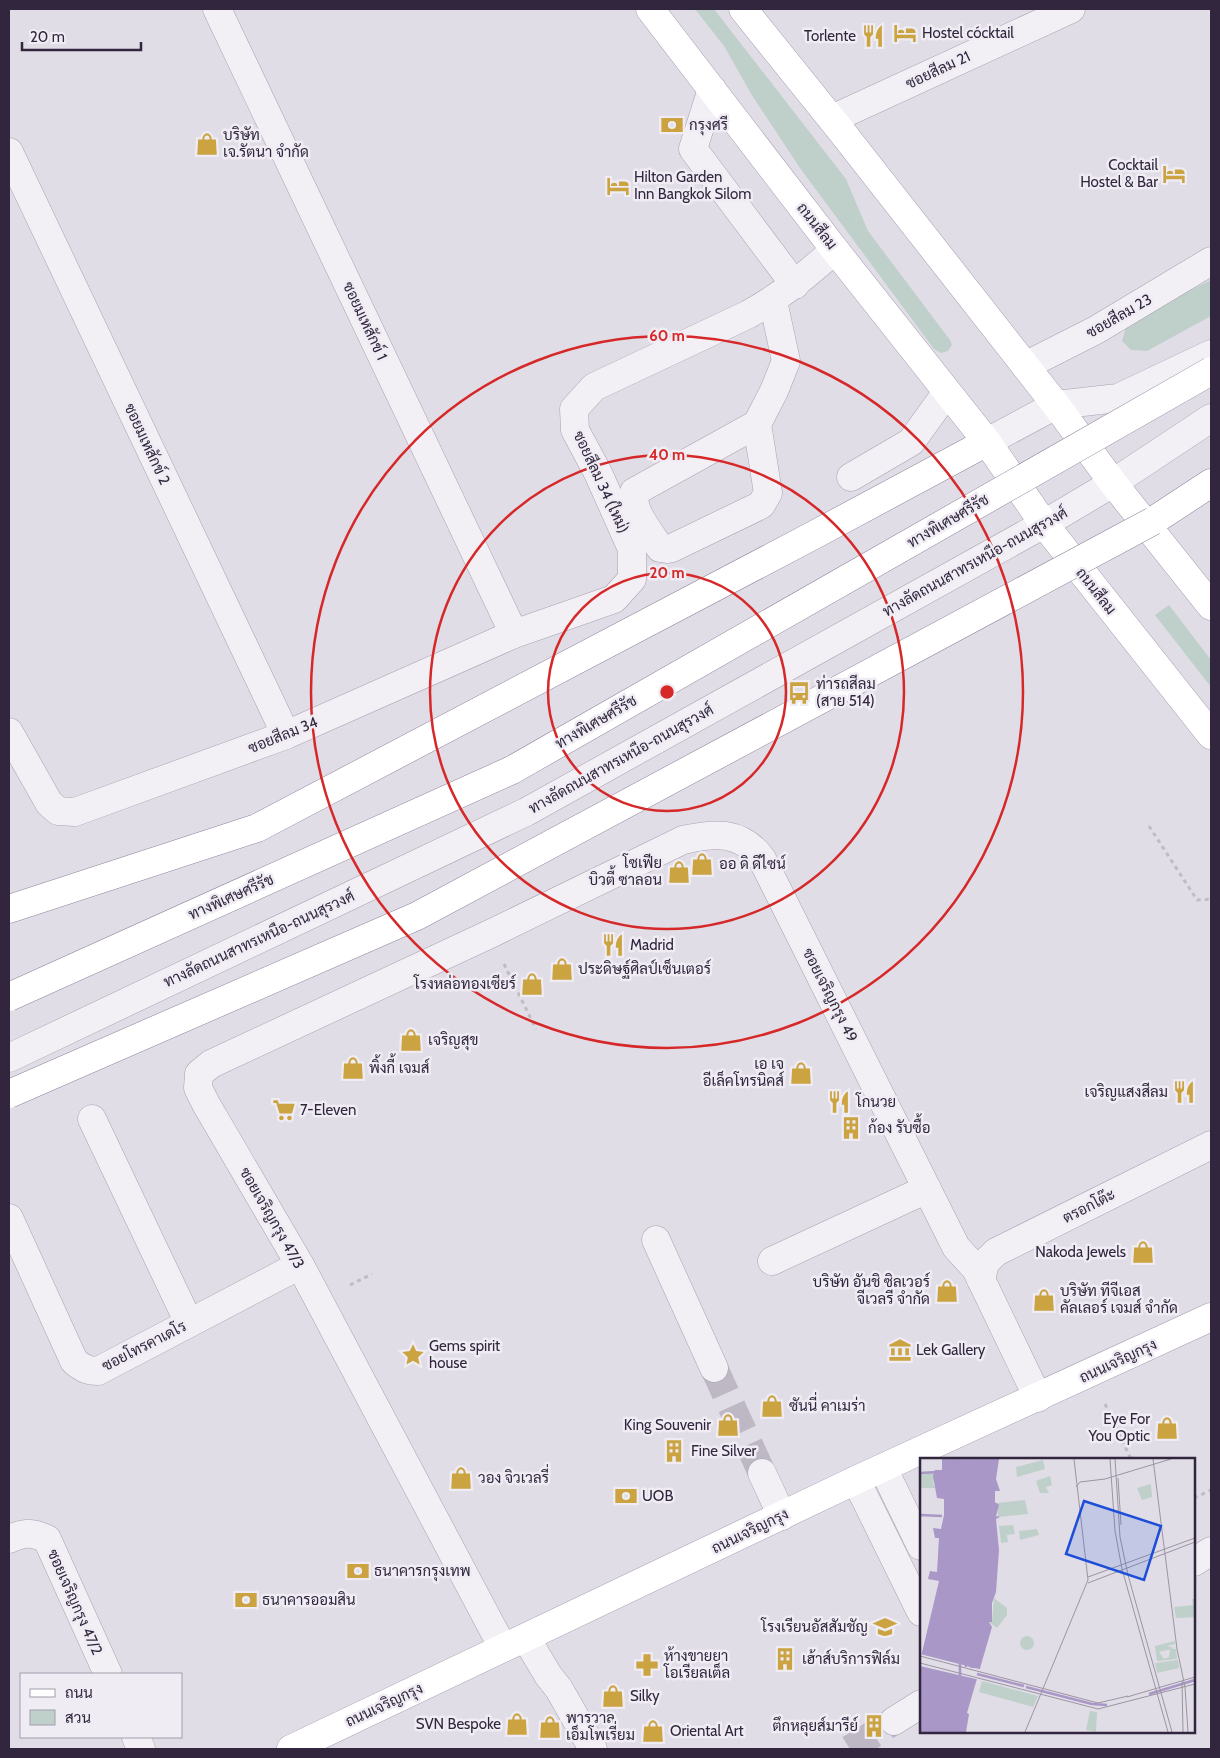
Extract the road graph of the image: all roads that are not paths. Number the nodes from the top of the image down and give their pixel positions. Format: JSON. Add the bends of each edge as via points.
{"nodes":[{"id":1,"x":217,"y":9,"type":"edge"},
{"id":2,"x":650,"y":9,"type":"edge"},
{"id":3,"x":743,"y":9,"type":"edge"},
{"id":4,"x":1071,"y":9,"type":"edge"},
{"id":5,"x":712,"y":89,"type":"junction"},
{"id":6,"x":832,"y":119,"type":"junction"},
{"id":7,"x":9,"y":152,"type":"edge"},
{"id":8,"x":835,"y":250,"type":"junction"},
{"id":9,"x":1211,"y":261,"type":"edge"},
{"id":10,"x":795,"y":285,"type":"junction"},
{"id":11,"x":773,"y":301,"type":"junction"},
{"id":12,"x":1211,"y":354,"type":"edge"},
{"id":13,"x":1025,"y":366,"type":"junction"},
{"id":14,"x":1211,"y":371,"type":"edge"},
{"id":15,"x":947,"y":392,"type":"junction"},
{"id":16,"x":1056,"y":406,"type":"junction"},
{"id":17,"x":1211,"y":418,"type":"edge"},
{"id":18,"x":757,"y":424,"type":"junction"},
{"id":19,"x":987,"y":442,"type":"junction"},
{"id":20,"x":851,"y":477,"type":"dead end"},
{"id":21,"x":1211,"y":483,"type":"edge"},
{"id":22,"x":1113,"y":484,"type":"junction"},
{"id":23,"x":1044,"y":524,"type":"junction"},
{"id":24,"x":1211,"y":606,"type":"edge"},
{"id":25,"x":514,"y":634,"type":"junction"},
{"id":26,"x":286,"y":735,"type":"junction"},
{"id":27,"x":1211,"y":735,"type":"edge"},
{"id":28,"x":10,"y":740,"type":"edge"},
{"id":29,"x":15,"y":907,"type":"edge"},
{"id":30,"x":490,"y":934,"type":"joint"},
{"id":31,"x":9,"y":997,"type":"edge"},
{"id":32,"x":9,"y":1058,"type":"edge"},
{"id":33,"x":9,"y":1094,"type":"edge"},
{"id":34,"x":92,"y":1119,"type":"dead end"},
{"id":35,"x":1211,"y":1144,"type":"edge"},
{"id":36,"x":927,"y":1189,"type":"junction"},
{"id":37,"x":9,"y":1218,"type":"edge"},
{"id":38,"x":656,"y":1240,"type":"dead end"},
{"id":39,"x":772,"y":1261,"type":"dead end"},
{"id":40,"x":300,"y":1265,"type":"junction"},
{"id":41,"x":981,"y":1280,"type":"junction"},
{"id":42,"x":1211,"y":1318,"type":"edge"},
{"id":43,"x":189,"y":1323,"type":"junction"},
{"id":44,"x":714,"y":1368,"type":"tunnel mouth"},
{"id":45,"x":1038,"y":1398,"type":"junction"},
{"id":46,"x":883,"y":1468,"type":"junction"},
{"id":47,"x":762,"y":1473,"type":"tunnel mouth"},
{"id":48,"x":856,"y":1480,"type":"junction"},
{"id":49,"x":782,"y":1516,"type":"junction"},
{"id":50,"x":9,"y":1539,"type":"edge"},
{"id":51,"x":920,"y":1544,"type":"edge"},
{"id":52,"x":1211,"y":1551,"type":"edge"},
{"id":53,"x":1195,"y":1561,"type":"edge"},
{"id":54,"x":920,"y":1610,"type":"edge"},
{"id":55,"x":515,"y":1643,"type":"junction"},
{"id":56,"x":108,"y":1673,"type":"edge"},
{"id":57,"x":920,"y":1705,"type":"edge"},
{"id":58,"x":894,"y":1721,"type":"tunnel mouth"},
{"id":59,"x":295,"y":1748,"type":"edge"},
{"id":60,"x":593,"y":1749,"type":"edge"}],
"edges":[{"from":1,"to":25,"type":"street","name":"ซอยมเหสักข์ 1"},
{"from":2,"to":5,"type":"main road","name":"ถนนสีลม"},
{"from":3,"to":6,"type":"main road"},
{"from":4,"to":6,"type":"street","name":"ซอยสีลม 21"},
{"from":5,"to":8,"type":"main road","name":"ถนนสีลม"},
{"from":5,"to":10,"type":"street","via":[[693,149]]},
{"from":6,"to":13,"type":"main road"},
{"from":7,"to":26,"type":"street","name":"ซอยมเหสักข์ 2"},
{"from":8,"to":10,"type":"street","name":"ซอยสีลม 34 (ใหม่)"},
{"from":8,"to":15,"type":"main road","name":"ถนนสีลม"},
{"from":9,"to":13,"type":"street","name":"ซอยสีลม 23","via":[[1096,330]]},
{"from":10,"to":11,"type":"street","name":"ซอยสีลม 34 (ใหม่)"},
{"from":11,"to":18,"type":"street","via":[[786,361]]},
{"from":11,"to":25,"type":"street","name":"ซอยสีลม 34 (ใหม่)","via":[[594,387],[574,409],[575,430],[632,549],[632,579],[614,599]]},
{"from":12,"to":16,"type":"street","via":[[1118,398]]},
{"from":13,"to":16,"type":"main road"},
{"from":14,"to":31,"type":"main road","name":"ทางพิเศษศรีรัช","bridge":true,"via":[[512,770]]},
{"from":15,"to":19,"type":"main road","name":"ถนนสีลม"},
{"from":15,"to":20,"type":"street","via":[[911,442]]},
{"from":16,"to":19,"type":"street"},
{"from":16,"to":22,"type":"main road"},
{"from":17,"to":22,"type":"street","name":"ทางลัดถนนสาทรเหนือ-ถนนสุรวงศ์"},
{"from":18,"to":18,"type":"street","via":[[634,492],[635,507],[660,548],[672,548],[761,505],[768,493]]},
{"from":19,"to":23,"type":"main road","name":"ถนนสีลม"},
{"from":19,"to":29,"type":"main road","via":[[257,828]]},
{"from":21,"to":33,"type":"main road","bridge":true,"via":[[1152,521],[417,916]]},
{"from":22,"to":23,"type":"street","name":"ทางลัดถนนสาทรเหนือ-ถนนสุรวงศ์"},
{"from":22,"to":24,"type":"main road"},
{"from":23,"to":27,"type":"main road","name":"ถนนสีลม"},
{"from":23,"to":32,"type":"street","name":"ทางลัดถนนสาทรเหนือ-ถนนสุรวงศ์","via":[[526,812]]},
{"from":25,"to":26,"type":"street","name":"ซอยสีลม 34"},
{"from":26,"to":28,"type":"street","name":"ซอยสีลม 34","via":[[75,812],[58,811],[48,803]]},
{"from":30,"to":36,"type":"street","name":"ซอยเจริญกรุง 49","via":[[683,840],[704,835],[726,835],[742,841],[762,859]]},
{"from":30,"to":40,"type":"street","name":"ซอยเจริญกรุง 47/3","via":[[211,1064],[199,1074],[198,1088],[206,1104]]},
{"from":34,"to":43,"type":"street"},
{"from":35,"to":41,"type":"street","name":"ตรอกโต๊ะ","via":[[996,1252],[985,1263]]},
{"from":36,"to":39,"type":"street"},
{"from":36,"to":41,"type":"street","name":"ซอยเจริญกรุง 49","via":[[956,1247],[972,1263]]},
{"from":37,"to":43,"type":"street","name":"ซอยโทรคาเดโร","via":[[70,1354],[81,1367],[98,1371]]},
{"from":38,"to":44,"type":"street"},
{"from":40,"to":43,"type":"street","name":"ซอยโทรคาเดโร"},
{"from":40,"to":55,"type":"street","name":"ซอยเจริญกรุง 47/3"},
{"from":41,"to":45,"type":"street","name":"ซอยเจริญกรุง 49"},
{"from":42,"to":45,"type":"main road","name":"ถนนเจริญกรุง"},
{"from":45,"to":46,"type":"main road","name":"ถนนเจริญกรุง"},
{"from":46,"to":48,"type":"main road","name":"ถนนเจริญกรุง"},
{"from":46,"to":51,"type":"street"},
{"from":47,"to":49,"type":"street"},
{"from":48,"to":49,"type":"main road","name":"ถนนเจริญกรุง"},
{"from":48,"to":54,"type":"street"},
{"from":49,"to":55,"type":"main road","name":"ถนนเจริญกรุง"},
{"from":50,"to":56,"type":"street","name":"ซอยเจริญกรุง 47/2","via":[[33,1533],[48,1539]]},
{"from":52,"to":53,"type":"street"},
{"from":55,"to":59,"type":"main road","name":"ถนนเจริญกรุง"},
{"from":55,"to":60,"type":"street","name":"ซอยเจริญกรุง 47/3","via":[[559,1689]]},
{"from":57,"to":58,"type":"street"}]}
